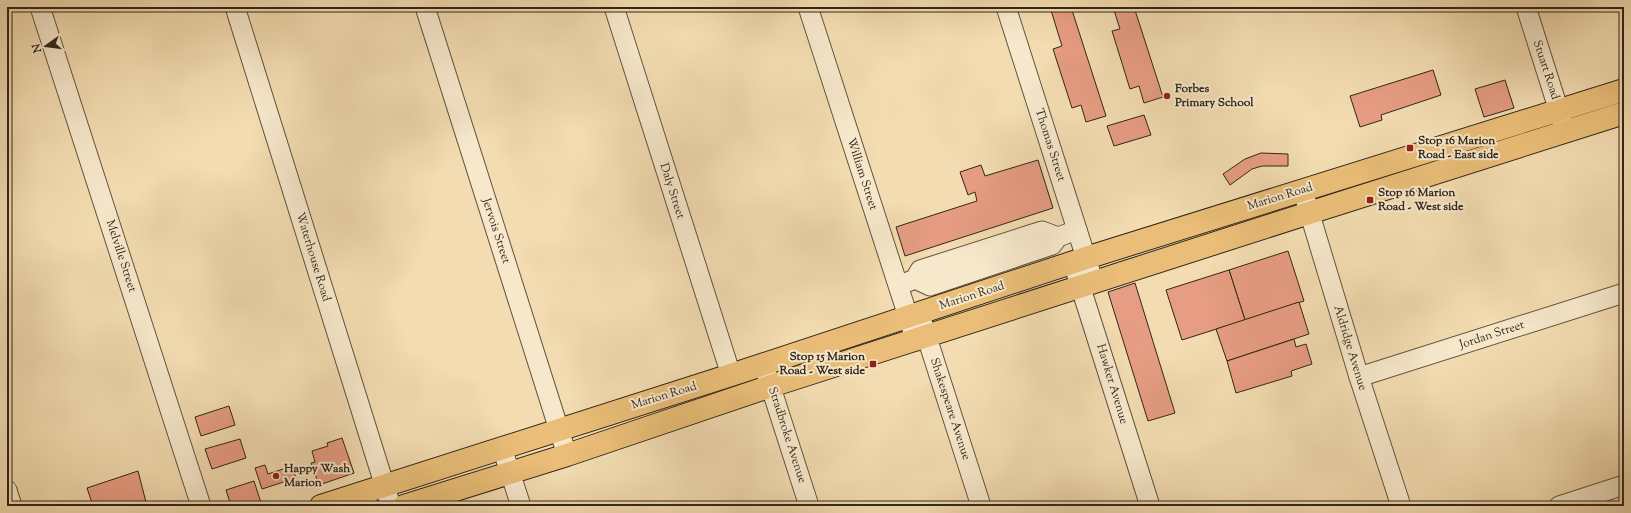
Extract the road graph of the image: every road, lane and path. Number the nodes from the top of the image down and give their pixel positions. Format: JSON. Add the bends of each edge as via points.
{"nodes":[{"id":1,"x":40,"y":7,"type":"edge"},
{"id":2,"x":235,"y":7,"type":"edge"},
{"id":3,"x":425,"y":7,"type":"edge"},
{"id":4,"x":614,"y":7,"type":"edge"},
{"id":5,"x":808,"y":7,"type":"edge"},
{"id":6,"x":1006,"y":7,"type":"edge"},
{"id":7,"x":1526,"y":7,"type":"edge"},
{"id":8,"x":1624,"y":90,"type":"edge"},
{"id":9,"x":1559,"y":110,"type":"junction"},
{"id":10,"x":1624,"y":113,"type":"edge"},
{"id":11,"x":1566,"y":132,"type":"junction"},
{"id":12,"x":1303,"y":190,"type":"junction"},
{"id":13,"x":1308,"y":213,"type":"junction"},
{"id":14,"x":1077,"y":230,"type":"junction"},
{"id":15,"x":1080,"y":261,"type":"junction"},
{"id":16,"x":898,"y":285,"type":"junction"},
{"id":17,"x":1088,"y":285,"type":"junction"},
{"id":18,"x":1624,"y":293,"type":"edge"},
{"id":19,"x":914,"y":315,"type":"junction"},
{"id":20,"x":922,"y":339,"type":"junction"},
{"id":21,"x":764,"y":364,"type":"junction"},
{"id":22,"x":731,"y":376,"type":"junction"},
{"id":23,"x":1359,"y":377,"type":"junction"},
{"id":24,"x":771,"y":386,"type":"junction"},
{"id":25,"x":559,"y":429,"type":"junction"},
{"id":26,"x":502,"y":448,"type":"junction"},
{"id":27,"x":567,"y":455,"type":"junction"},
{"id":28,"x":510,"y":473,"type":"junction"},
{"id":29,"x":1624,"y":485,"type":"edge"},
{"id":30,"x":7,"y":490,"type":"edge"},
{"id":31,"x":372,"y":495,"type":"edge"},
{"id":32,"x":12,"y":506,"type":"edge"},
{"id":33,"x":201,"y":506,"type":"edge"},
{"id":34,"x":321,"y":506,"type":"edge"},
{"id":35,"x":391,"y":506,"type":"edge"},
{"id":36,"x":404,"y":506,"type":"edge"},
{"id":37,"x":521,"y":506,"type":"edge"},
{"id":38,"x":809,"y":506,"type":"edge"},
{"id":39,"x":981,"y":506,"type":"edge"},
{"id":40,"x":1150,"y":506,"type":"edge"},
{"id":41,"x":1401,"y":506,"type":"edge"},
{"id":42,"x":1559,"y":506,"type":"edge"}],
"edges":[{"from":1,"to":33,"type":"street","name":"Melville Street"},
{"from":2,"to":31,"type":"street","name":"Waterhouse Road"},
{"from":3,"to":25,"type":"street","name":"Jervois Street"},
{"from":4,"to":22,"type":"street","name":"Daly Street"},
{"from":5,"to":16,"type":"street","name":"William Street"},
{"from":6,"to":14,"type":"street","name":"Thomas Street"},
{"from":7,"to":9,"type":"street","name":"Stuart Road"},
{"from":8,"to":9,"type":"main road","name":"Marion Road"},
{"from":9,"to":11,"type":"street","name":"Stuart Road"},
{"from":9,"to":12,"type":"main road","name":"Marion Road"},
{"from":10,"to":11,"type":"main road","name":"Marion Road"},
{"from":11,"to":13,"type":"main road","name":"Marion Road"},
{"from":12,"to":13,"type":"street","name":"Aldridge Avenue"},
{"from":12,"to":15,"type":"main road","name":"Marion Road"},
{"from":13,"to":17,"type":"main road","name":"Marion Road"},
{"from":13,"to":23,"type":"street","name":"Aldridge Avenue"},
{"from":14,"to":15,"type":"street","name":"Thomas Street"},
{"from":14,"to":16,"type":"street","via":[[1058,237],[1052,245],[930,286],[915,279]]},
{"from":15,"to":17,"type":"street","name":"Thomas Street"},
{"from":15,"to":19,"type":"main road","name":"Marion Road"},
{"from":16,"to":19,"type":"street","name":"William Street"},
{"from":17,"to":20,"type":"main road","name":"Marion Road"},
{"from":17,"to":40,"type":"street","name":"Hawker Avenue"},
{"from":18,"to":23,"type":"street","name":"Jordan Street"},
{"from":19,"to":20,"type":"street","name":"William Street"},
{"from":19,"to":21,"type":"main road","name":"Marion Road"},
{"from":20,"to":24,"type":"main road","name":"Marion Road"},
{"from":20,"to":39,"type":"street","name":"Shakespeare Avenue"},
{"from":21,"to":22,"type":"main road","name":"Marion Road"},
{"from":21,"to":24,"type":"street","name":"Stradbroke Avenue"},
{"from":22,"to":25,"type":"main road","name":"Marion Road"},
{"from":23,"to":41,"type":"street","name":"Aldridge Avenue"},
{"from":24,"to":27,"type":"main road","name":"Marion Road"},
{"from":24,"to":38,"type":"street","name":"Stradbroke Avenue"},
{"from":25,"to":26,"type":"main road","name":"Marion Road"},
{"from":25,"to":27,"type":"street","name":"Jervois Street"},
{"from":26,"to":28,"type":"street"},
{"from":26,"to":31,"type":"main road","name":"Marion Road"},
{"from":27,"to":28,"type":"main road","name":"Marion Road"},
{"from":28,"to":36,"type":"main road","name":"Marion Road"},
{"from":28,"to":37,"type":"street"},
{"from":29,"to":42,"type":"street"},
{"from":30,"to":32,"type":"street"},
{"from":31,"to":34,"type":"main road","name":"Marion Road"},
{"from":31,"to":35,"type":"street","name":"Waterhouse Road"}]}
